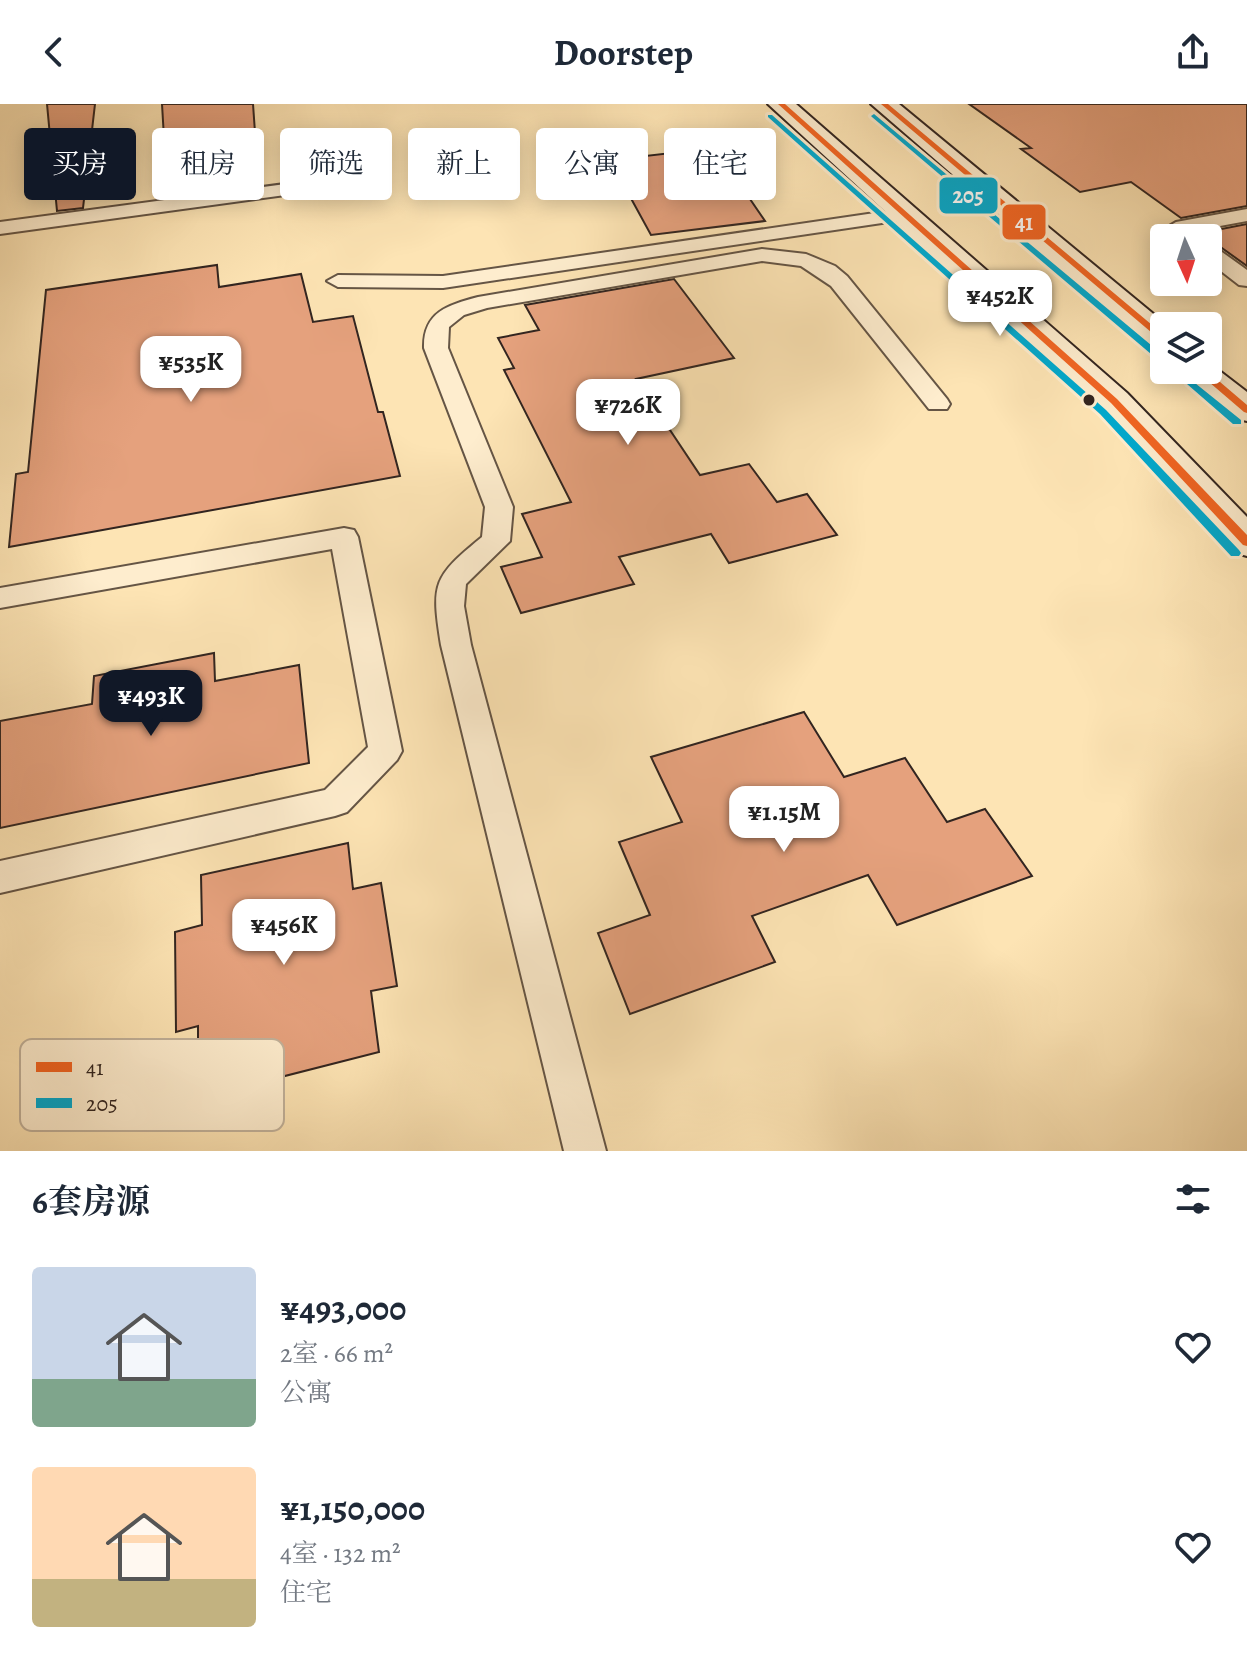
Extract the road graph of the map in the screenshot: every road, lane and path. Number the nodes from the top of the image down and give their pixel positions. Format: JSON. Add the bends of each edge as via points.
{"nodes":[{"id":1,"x":781,"y":104,"type":"edge"},
{"id":2,"x":884,"y":104,"type":"edge"},
{"id":3,"x":280,"y":191,"type":"edge"},
{"id":4,"x":902,"y":215,"type":"junction"},
{"id":5,"x":1247,"y":215,"type":"edge"},
{"id":6,"x":1198,"y":224,"type":"edge"},
{"id":7,"x":0,"y":228,"type":"edge"},
{"id":8,"x":1222,"y":261,"type":"edge"},
{"id":9,"x":1247,"y":280,"type":"edge"},
{"id":10,"x":338,"y":281,"type":"dead end"},
{"id":11,"x":1150,"y":328,"type":"edge"},
{"id":12,"x":1216,"y":384,"type":"edge"},
{"id":13,"x":938,"y":404,"type":"dead end"},
{"id":14,"x":1247,"y":410,"type":"edge"},
{"id":15,"x":1247,"y":542,"type":"edge"},
{"id":16,"x":0,"y":598,"type":"edge"},
{"id":17,"x":0,"y":877,"type":"edge"},
{"id":18,"x":585,"y":1151,"type":"edge"}],
"edges":[{"from":1,"to":4,"type":"main road"},
{"from":2,"to":11,"type":"main road"},
{"from":3,"to":7,"type":"lane"},
{"from":4,"to":10,"type":"lane","via":[[443,282]]},
{"from":4,"to":15,"type":"main road","via":[[1114,401]]},
{"from":5,"to":6,"type":"lane"},
{"from":8,"to":9,"type":"lane"},
{"from":12,"to":14,"type":"main road"},
{"from":13,"to":18,"type":"lane","via":[[839,281],[806,260],[782,255],[486,302],[453,311],[439,321],[436,348],[499,507],[496,541],[453,576],[448,596],[456,645]]},
{"from":16,"to":17,"type":"lane","via":[[344,537],[385,751],[335,802]]}]}
